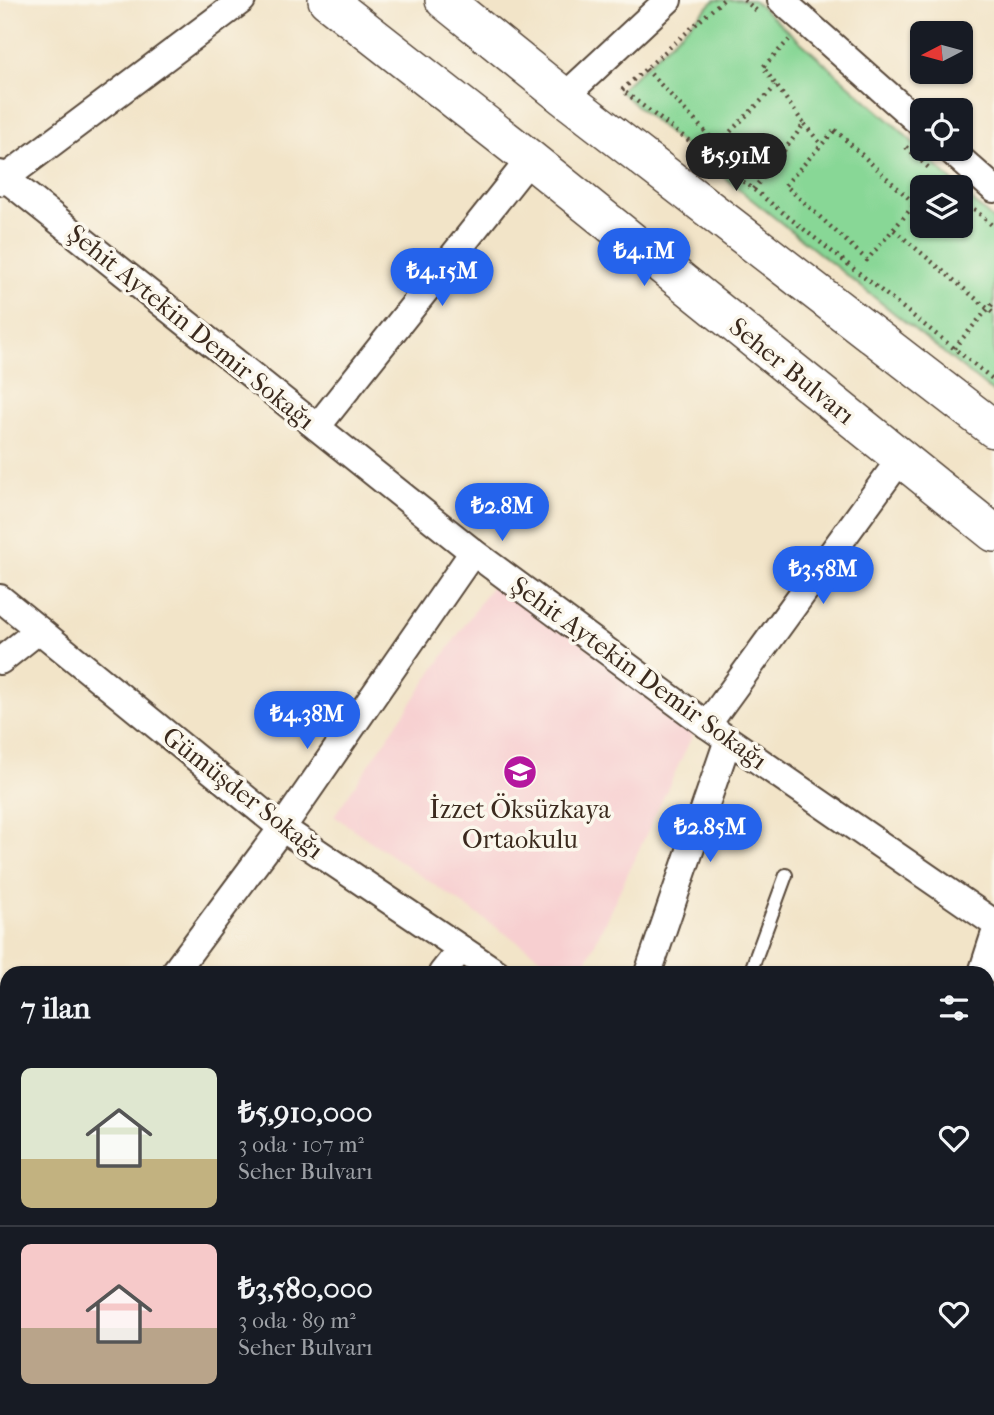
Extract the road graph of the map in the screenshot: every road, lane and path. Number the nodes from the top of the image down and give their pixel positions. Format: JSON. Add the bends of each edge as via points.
{"nodes":[{"id":1,"x":242,"y":0,"type":"edge"},
{"id":2,"x":327,"y":0,"type":"edge"},
{"id":3,"x":444,"y":0,"type":"edge"},
{"id":4,"x":668,"y":0,"type":"edge"},
{"id":5,"x":723,"y":0,"type":"edge"},
{"id":6,"x":782,"y":0,"type":"edge"},
{"id":7,"x":789,"y":40,"type":"dead end"},
{"id":8,"x":646,"y":69,"type":"junction"},
{"id":9,"x":776,"y":86,"type":"junction"},
{"id":10,"x":564,"y":97,"type":"junction"},
{"id":11,"x":910,"y":114,"type":"edge"},
{"id":12,"x":804,"y":124,"type":"junction"},
{"id":13,"x":725,"y":137,"type":"junction"},
{"id":14,"x":821,"y":145,"type":"junction"},
{"id":15,"x":530,"y":159,"type":"junction"},
{"id":16,"x":962,"y":161,"type":"edge"},
{"id":17,"x":767,"y":173,"type":"junction"},
{"id":18,"x":2,"y":178,"type":"edge"},
{"id":19,"x":753,"y":189,"type":"junction"},
{"id":20,"x":994,"y":189,"type":"edge"},
{"id":21,"x":973,"y":208,"type":"edge"},
{"id":22,"x":994,"y":227,"type":"edge"},
{"id":23,"x":894,"y":230,"type":"junction"},
{"id":24,"x":994,"y":302,"type":"edge"},
{"id":25,"x":988,"y":309,"type":"junction"},
{"id":26,"x":994,"y":314,"type":"edge"},
{"id":27,"x":954,"y":348,"type":"junction"},
{"id":28,"x":994,"y":380,"type":"edge"},
{"id":29,"x":317,"y":427,"type":"junction"},
{"id":30,"x":994,"y":429,"type":"edge"},
{"id":31,"x":901,"y":458,"type":"junction"},
{"id":32,"x":994,"y":533,"type":"edge"},
{"id":33,"x":473,"y":552,"type":"junction"},
{"id":34,"x":0,"y":598,"type":"edge"},
{"id":35,"x":39,"y":630,"type":"junction"},
{"id":36,"x":0,"y":661,"type":"edge"},
{"id":37,"x":717,"y":732,"type":"junction"},
{"id":38,"x":282,"y":828,"type":"junction"},
{"id":39,"x":786,"y":875,"type":"dead end"},
{"id":40,"x":994,"y":923,"type":"edge"},
{"id":41,"x":994,"y":936,"type":"edge"},
{"id":42,"x":461,"y":948,"type":"junction"},
{"id":43,"x":179,"y":966,"type":"edge"},
{"id":44,"x":447,"y":966,"type":"edge"},
{"id":45,"x":487,"y":966,"type":"edge"},
{"id":46,"x":650,"y":966,"type":"edge"},
{"id":47,"x":753,"y":966,"type":"edge"},
{"id":48,"x":984,"y":966,"type":"edge"}],
"edges":[{"from":1,"to":18,"type":"street"},
{"from":2,"to":15,"type":"main road","name":"Seher Bulvarı"},
{"from":3,"to":10,"type":"main road"},
{"from":4,"to":10,"type":"street"},
{"from":5,"to":8,"type":"path"},
{"from":6,"to":11,"type":"street"},
{"from":7,"to":9,"type":"path","via":[[763,67]]},
{"from":8,"to":13,"type":"path","via":[[716,143]]},
{"from":8,"to":19,"type":"path","via":[[622,90]]},
{"from":9,"to":12,"type":"path"},
{"from":9,"to":13,"type":"path"},
{"from":10,"to":30,"type":"main road"},
{"from":12,"to":14,"type":"path"},
{"from":12,"to":17,"type":"path"},
{"from":13,"to":17,"type":"path"},
{"from":14,"to":23,"type":"path","via":[[835,130],[915,204]]},
{"from":14,"to":23,"type":"path","via":[[785,186],[867,260]]},
{"from":15,"to":29,"type":"street"},
{"from":15,"to":31,"type":"main road","name":"Seher Bulvarı"},
{"from":16,"to":20,"type":"street"},
{"from":17,"to":19,"type":"path"},
{"from":18,"to":29,"type":"street","name":"Şehit Aytekin Demir Sokağı"},
{"from":19,"to":27,"type":"path"},
{"from":21,"to":22,"type":"path"},
{"from":23,"to":25,"type":"path"},
{"from":24,"to":25,"type":"path"},
{"from":25,"to":26,"type":"path"},
{"from":25,"to":27,"type":"path"},
{"from":27,"to":28,"type":"path"},
{"from":29,"to":33,"type":"street","name":"Şehit Aytekin Demir Sokağı"},
{"from":31,"to":32,"type":"main road","name":"Seher Bulvarı"},
{"from":31,"to":37,"type":"street"},
{"from":33,"to":37,"type":"street","name":"Şehit Aytekin Demir Sokağı"},
{"from":33,"to":38,"type":"street"},
{"from":34,"to":35,"type":"street","name":"Gümüşder Sokağı"},
{"from":35,"to":36,"type":"street"},
{"from":35,"to":38,"type":"street","name":"Gümüşder Sokağı"},
{"from":37,"to":40,"type":"street","name":"Şehit Aytekin Demir Sokağı"},
{"from":37,"to":46,"type":"street"},
{"from":38,"to":42,"type":"street","name":"Gümüşder Sokağı"},
{"from":38,"to":43,"type":"street"},
{"from":39,"to":47,"type":"lane"},
{"from":41,"to":48,"type":"street"},
{"from":42,"to":44,"type":"street"},
{"from":42,"to":45,"type":"street","name":"Gümüşder Sokağı"}]}
